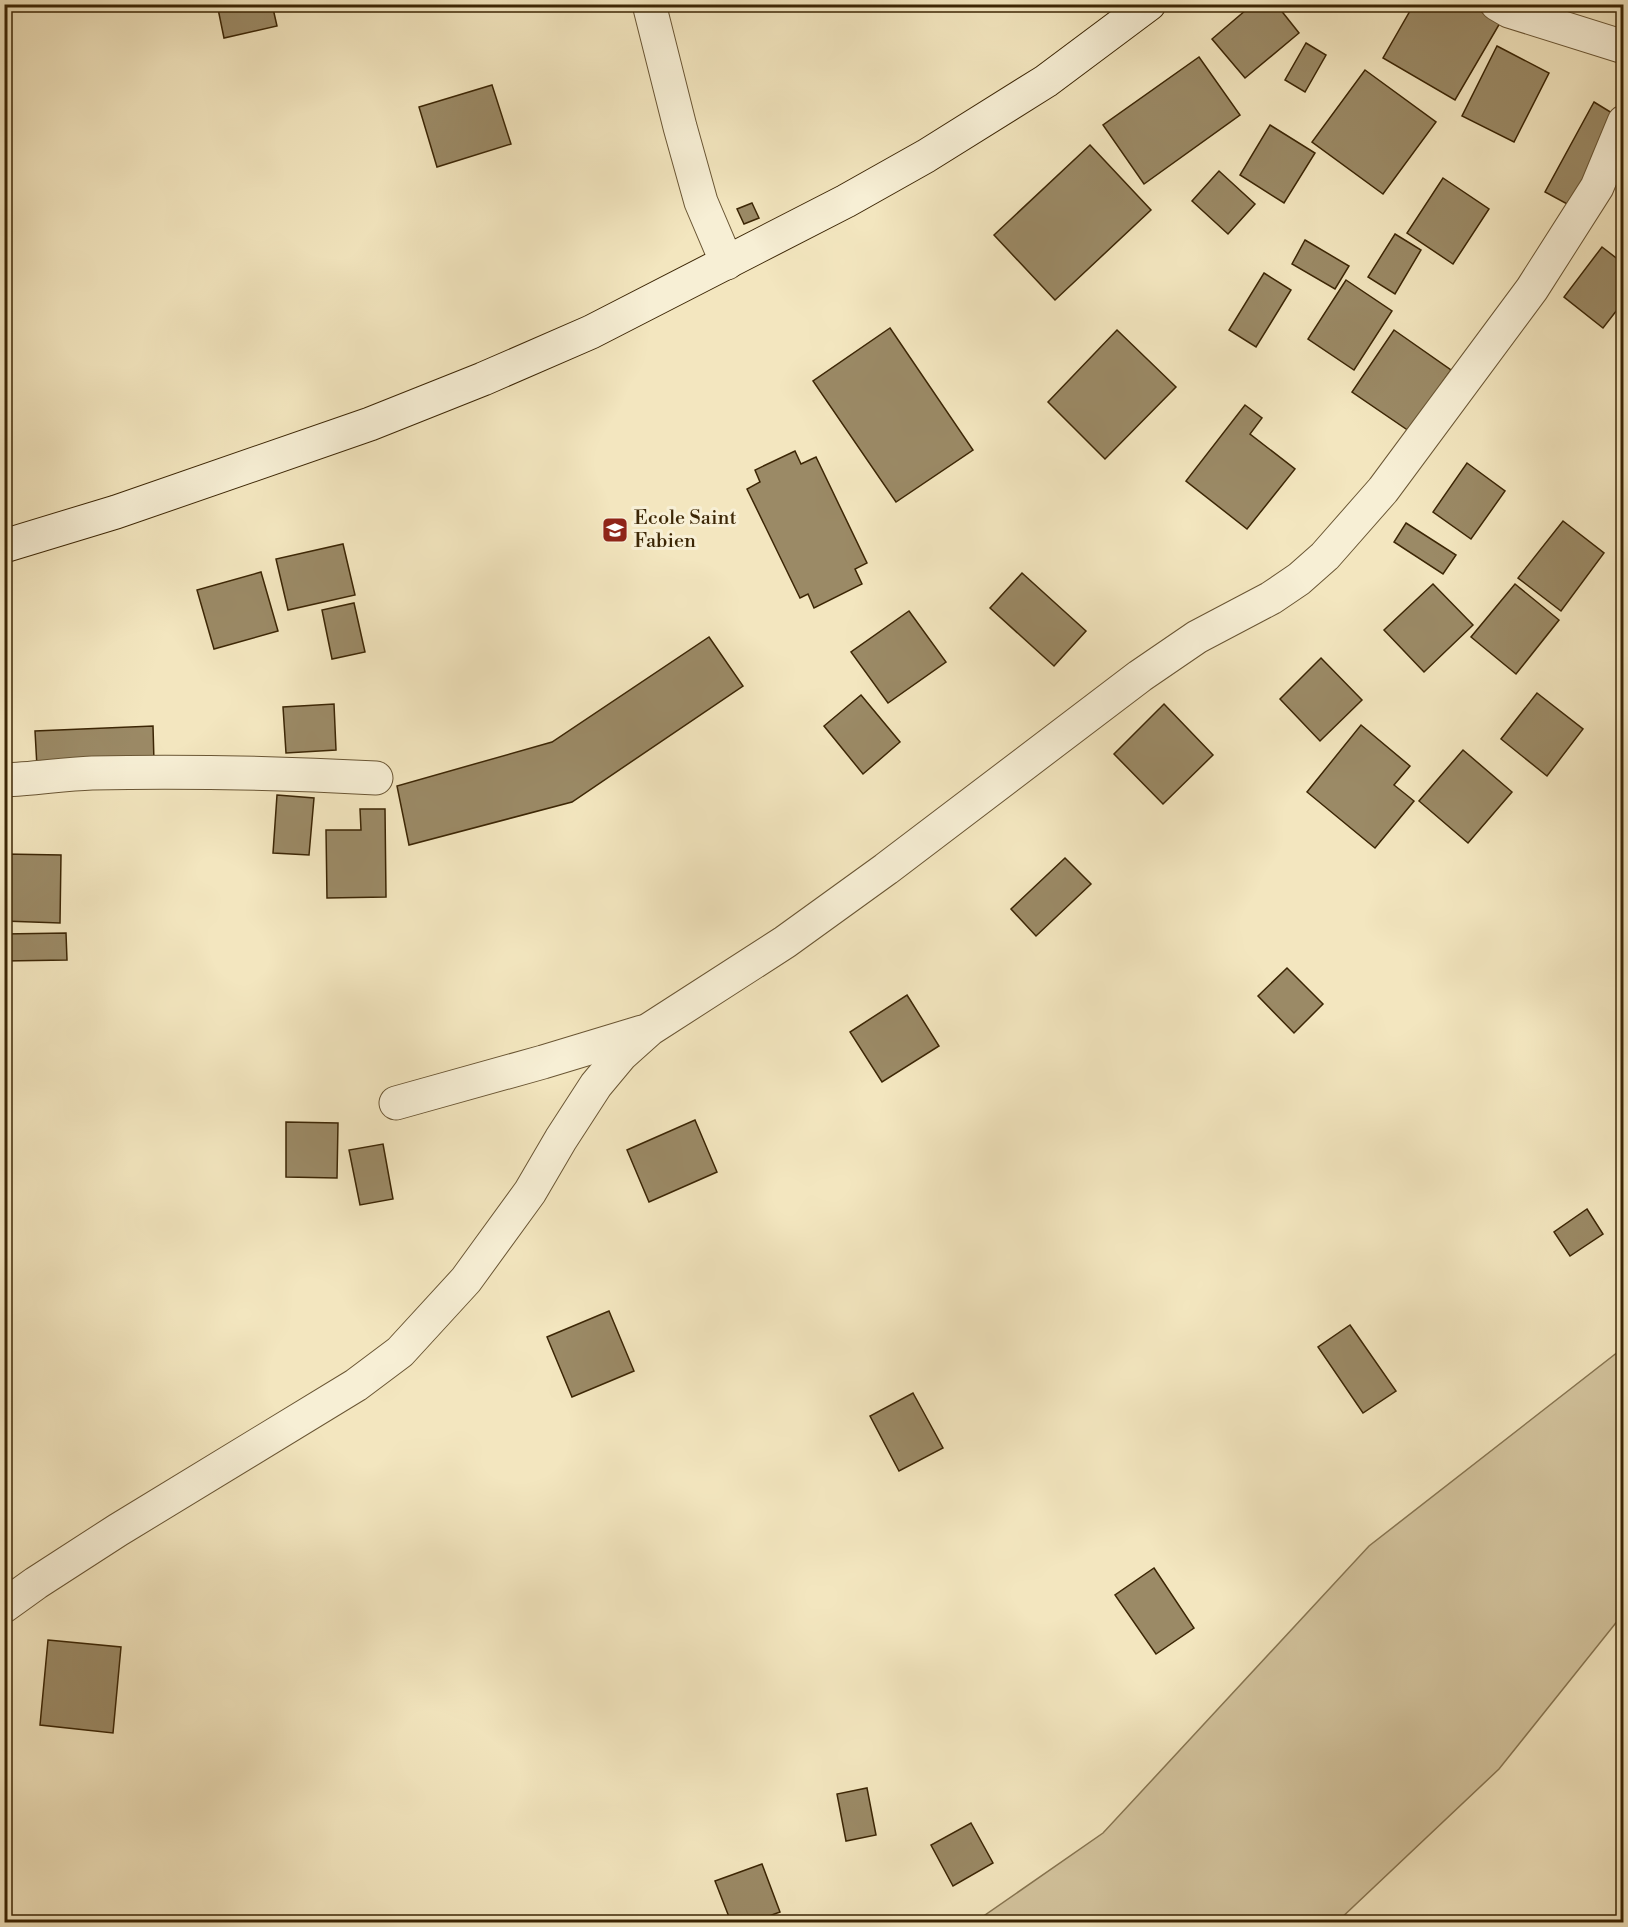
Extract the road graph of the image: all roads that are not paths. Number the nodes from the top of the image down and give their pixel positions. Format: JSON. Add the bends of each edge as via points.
{"nodes":[{"id":1,"x":649,"y":4,"type":"edge"},
{"id":2,"x":1149,"y":4,"type":"edge"},
{"id":3,"x":1497,"y":4,"type":"edge"},
{"id":4,"x":1623,"y":47,"type":"edge"},
{"id":5,"x":1623,"y":122,"type":"edge"},
{"id":6,"x":727,"y":263,"type":"junction"},
{"id":7,"x":4,"y":546,"type":"edge"},
{"id":8,"x":376,"y":778,"type":"dead end"},
{"id":9,"x":4,"y":780,"type":"edge"},
{"id":10,"x":650,"y":1029,"type":"junction"},
{"id":11,"x":396,"y":1103,"type":"dead end"},
{"id":12,"x":4,"y":1606,"type":"edge"}],
"edges":[{"from":1,"to":6,"type":"street","via":[[702,202]]},
{"from":2,"to":6,"type":"street","via":[[1046,81],[926,156]]},
{"from":3,"to":4,"type":"street"},
{"from":5,"to":10,"type":"street","via":[[1597,187],[1532,289],[1383,490],[1324,556],[1271,598],[1197,638],[1140,676],[785,942]]},
{"from":6,"to":7,"type":"street","via":[[591,332],[370,424],[106,516]]},
{"from":8,"to":9,"type":"street","via":[[175,772]]},
{"from":10,"to":11,"type":"street"},
{"from":10,"to":12,"type":"street","via":[[596,1085],[530,1191],[472,1272],[400,1352],[356,1385],[118,1530]]}]}
